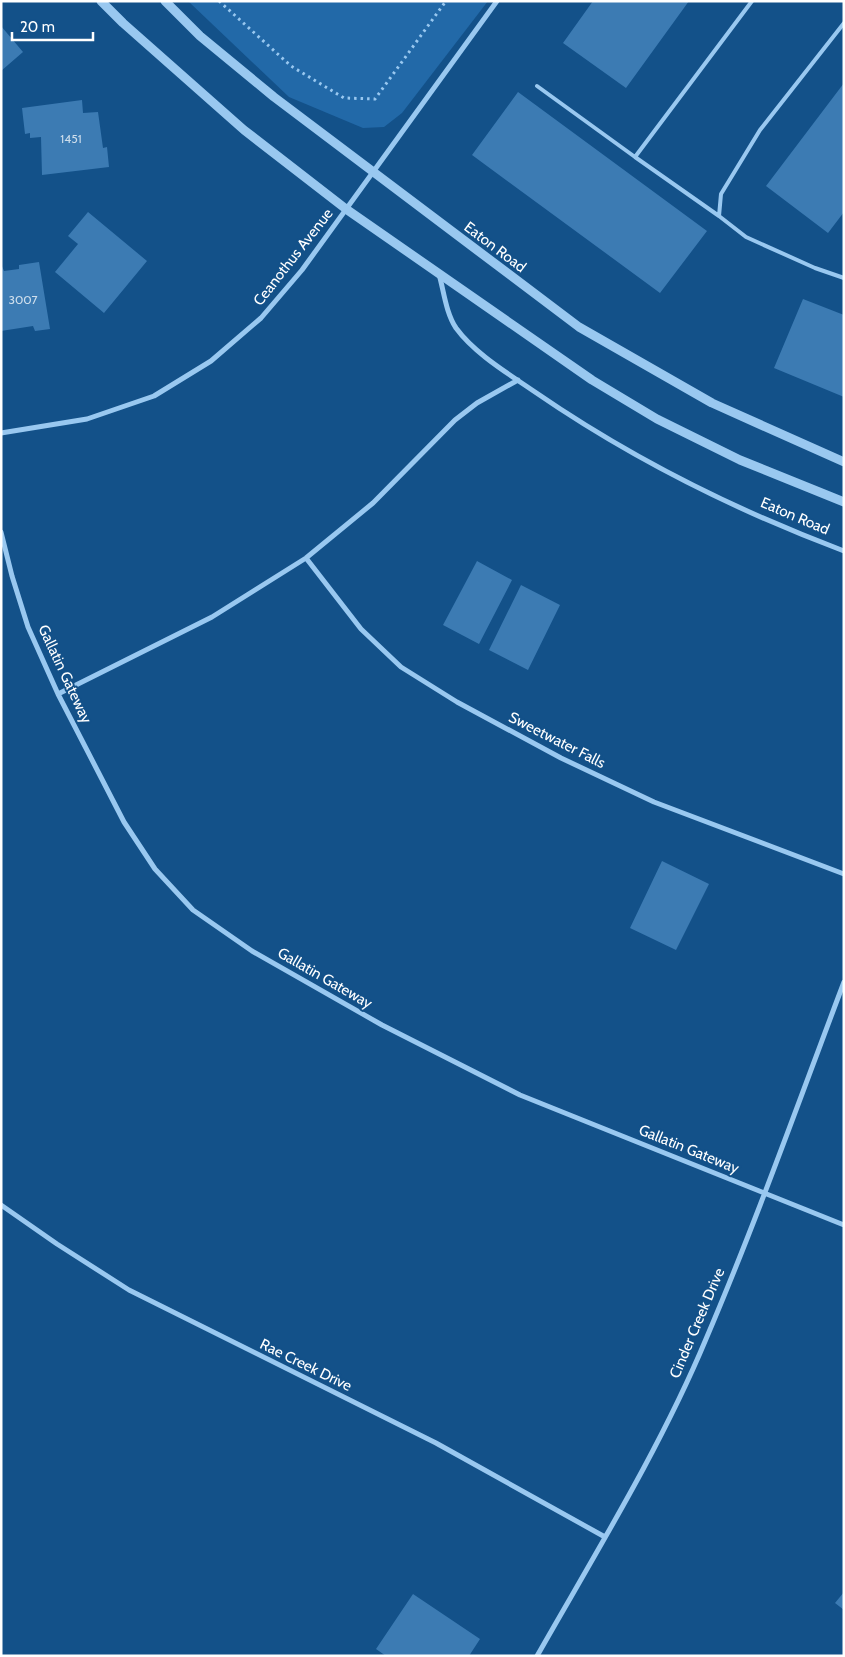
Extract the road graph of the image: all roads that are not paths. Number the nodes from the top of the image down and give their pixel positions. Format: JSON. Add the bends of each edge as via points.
{"nodes":[{"id":1,"x":101,"y":1,"type":"edge"},
{"id":2,"x":165,"y":1,"type":"edge"},
{"id":3,"x":497,"y":1,"type":"edge"},
{"id":4,"x":752,"y":1,"type":"edge"},
{"id":5,"x":844,"y":23,"type":"edge"},
{"id":6,"x":537,"y":86,"type":"dead end"},
{"id":7,"x":634,"y":157,"type":"junction"},
{"id":8,"x":373,"y":171,"type":"junction"},
{"id":9,"x":346,"y":209,"type":"junction"},
{"id":10,"x":719,"y":216,"type":"junction"},
{"id":11,"x":439,"y":274,"type":"junction"},
{"id":12,"x":844,"y":278,"type":"edge"},
{"id":13,"x":518,"y":380,"type":"junction"},
{"id":14,"x":1,"y":433,"type":"edge"},
{"id":15,"x":844,"y":462,"type":"edge"},
{"id":16,"x":844,"y":502,"type":"edge"},
{"id":17,"x":1,"y":532,"type":"edge"},
{"id":18,"x":844,"y":551,"type":"edge"},
{"id":19,"x":306,"y":558,"type":"junction"},
{"id":20,"x":58,"y":694,"type":"junction"},
{"id":21,"x":844,"y":874,"type":"edge"},
{"id":22,"x":844,"y":982,"type":"edge"},
{"id":23,"x":764,"y":1193,"type":"junction"},
{"id":24,"x":1,"y":1205,"type":"edge"},
{"id":25,"x":844,"y":1225,"type":"edge"},
{"id":26,"x":605,"y":1537,"type":"junction"},
{"id":27,"x":537,"y":1656,"type":"edge"}],
"edges":[{"from":1,"to":9,"type":"street","name":"Eaton Road","via":[[244,130]]},
{"from":2,"to":8,"type":"street","name":"Eaton Road","via":[[200,36],[274,97]]},
{"from":3,"to":8,"type":"street","name":"Ceanothus Avenue"},
{"from":4,"to":7,"type":"lane"},
{"from":5,"to":10,"type":"lane","via":[[760,130],[721,194]]},
{"from":6,"to":7,"type":"lane"},
{"from":7,"to":10,"type":"lane"},
{"from":8,"to":9,"type":"street","name":"Ceanothus Avenue"},
{"from":8,"to":15,"type":"street","name":"Eaton Road","via":[[579,327],[712,403]]},
{"from":9,"to":11,"type":"street","name":"Eaton Road"},
{"from":9,"to":14,"type":"street","name":"Ceanothus Avenue","via":[[302,270],[261,318],[211,361],[154,396],[87,419]]},
{"from":10,"to":12,"type":"lane","via":[[746,237]]},
{"from":11,"to":13,"type":"street","name":"Eaton Road","via":[[457,329]]},
{"from":11,"to":16,"type":"street","name":"Eaton Road","via":[[592,380],[657,419],[740,460]]},
{"from":13,"to":18,"type":"street","name":"Eaton Road","via":[[601,435],[664,470],[739,508]]},
{"from":13,"to":19,"type":"street","via":[[455,420],[373,503]]},
{"from":17,"to":20,"type":"street","name":"Gallatin Gateway","via":[[28,627]]},
{"from":19,"to":20,"type":"street","via":[[212,617]]},
{"from":19,"to":21,"type":"street","name":"Sweetwater Falls","via":[[361,629],[401,667],[457,702],[560,758],[654,802]]},
{"from":20,"to":23,"type":"street","name":"Gallatin Gateway","via":[[124,822],[155,868],[200,915],[252,952],[382,1025],[520,1095]]},
{"from":22,"to":23,"type":"street","name":"Cinder Creek Drive"},
{"from":23,"to":25,"type":"street","name":"Gallatin Gateway"},
{"from":23,"to":26,"type":"street","name":"Cinder Creek Drive","via":[[706,1340]]},
{"from":24,"to":26,"type":"street","name":"Rae Creek Drive","via":[[129,1290],[436,1443]]},
{"from":26,"to":27,"type":"street","name":"Cinder Creek Drive"}]}
